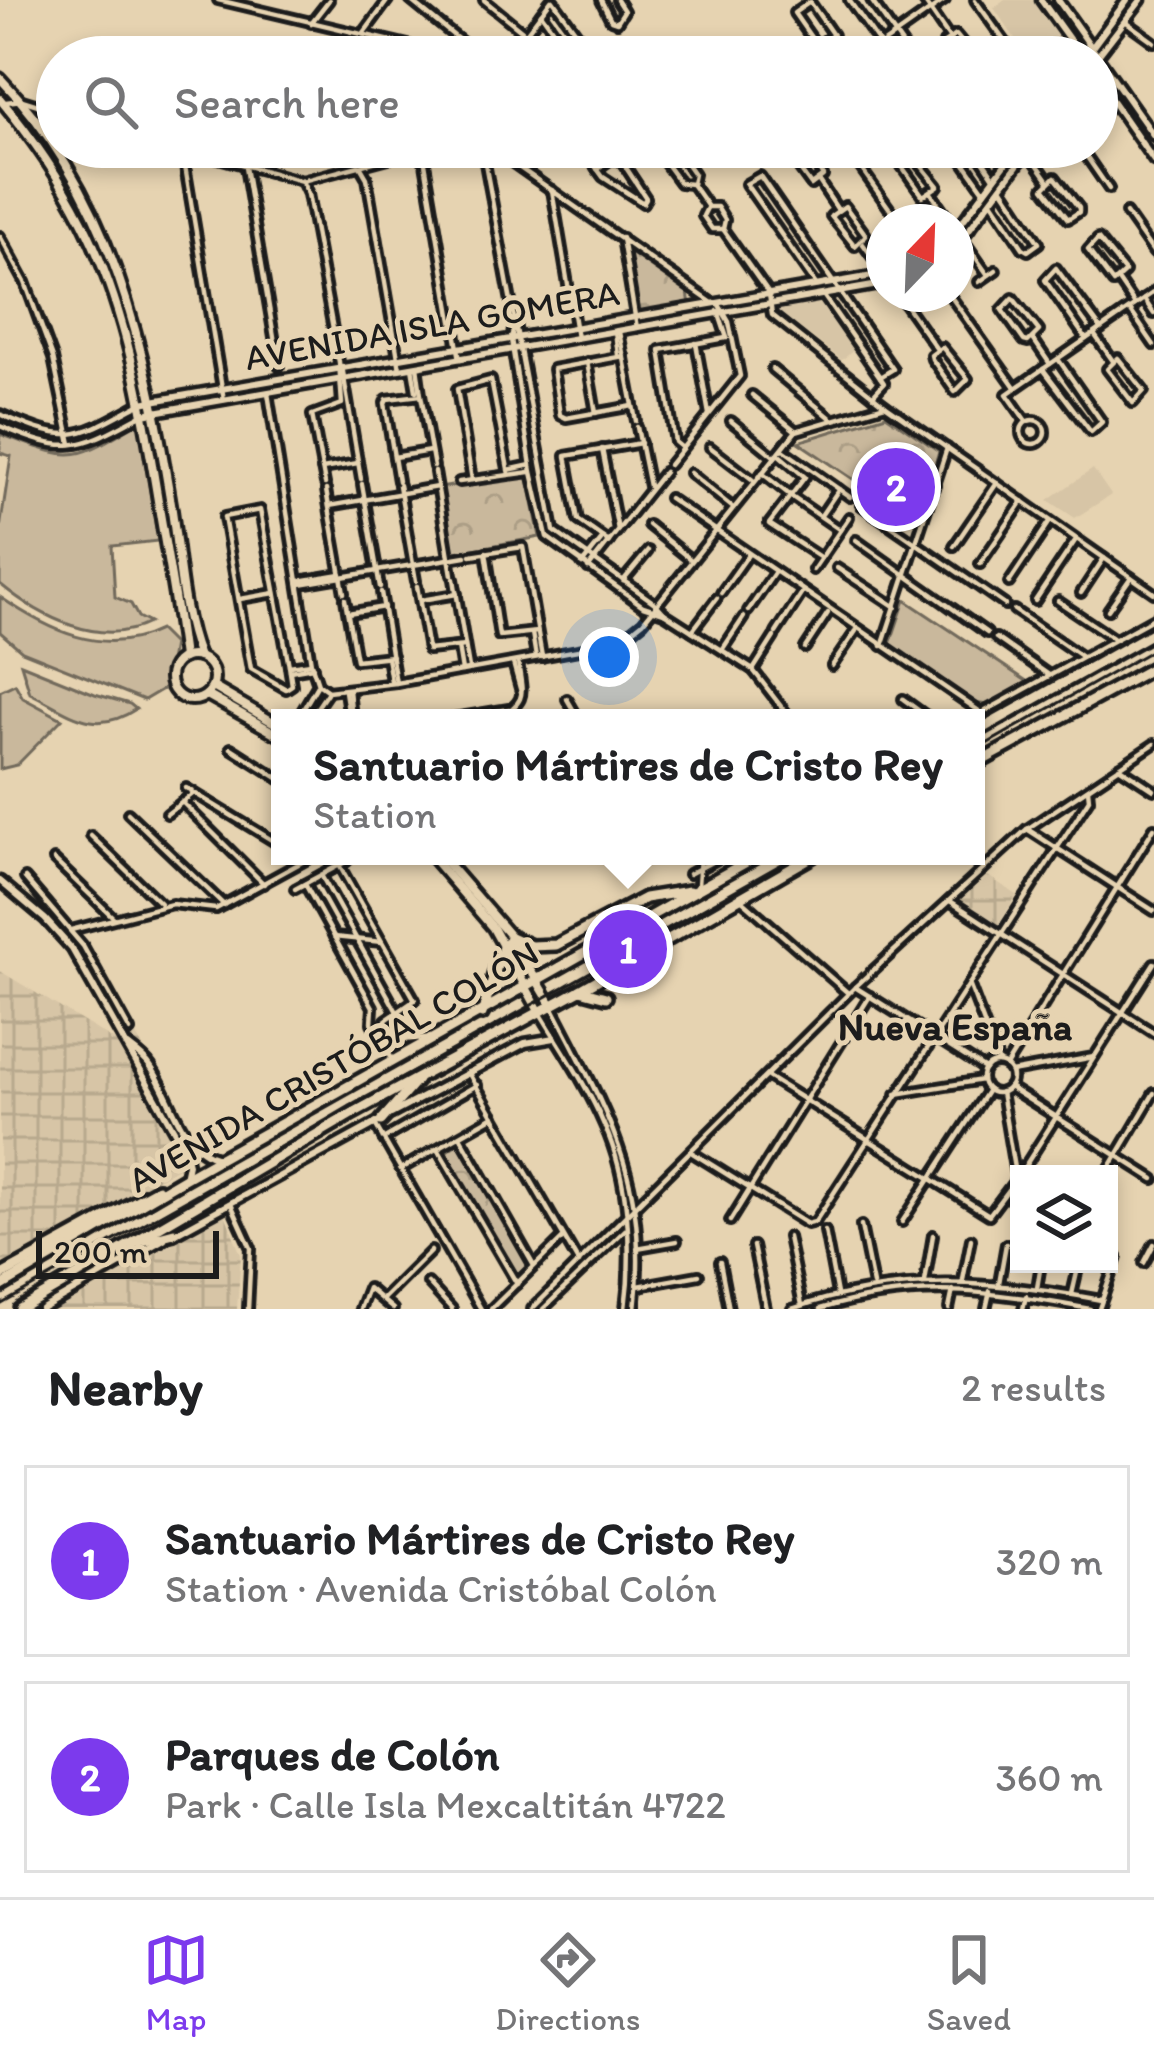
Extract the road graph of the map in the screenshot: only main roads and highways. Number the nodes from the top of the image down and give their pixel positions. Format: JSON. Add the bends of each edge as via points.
{"nodes":[{"id":1,"x":0,"y":78,"type":"edge"},
{"id":2,"x":1,"y":101,"type":"edge"},
{"id":3,"x":36,"y":120,"type":"edge"},
{"id":4,"x":36,"y":146,"type":"edge"},
{"id":5,"x":51,"y":168,"type":"edge"},
{"id":6,"x":67,"y":168,"type":"edge"},
{"id":7,"x":1154,"y":632,"type":"edge"},
{"id":8,"x":199,"y":657,"type":"junction"},
{"id":9,"x":183,"y":658,"type":"junction"},
{"id":10,"x":1154,"y":668,"type":"edge"},
{"id":11,"x":210,"y":691,"type":"junction"},
{"id":12,"x":271,"y":722,"type":"edge"},
{"id":13,"x":985,"y":727,"type":"edge"},
{"id":14,"x":271,"y":730,"type":"edge"},
{"id":15,"x":985,"y":759,"type":"edge"},
{"id":16,"x":439,"y":865,"type":"edge"},
{"id":17,"x":449,"y":865,"type":"edge"},
{"id":18,"x":741,"y":865,"type":"edge"},
{"id":19,"x":797,"y":865,"type":"edge"},
{"id":20,"x":696,"y":890,"type":"junction"},
{"id":21,"x":511,"y":937,"type":"junction"},
{"id":22,"x":502,"y":947,"type":"junction"},
{"id":23,"x":538,"y":980,"type":"junction"},
{"id":24,"x":526,"y":987,"type":"junction"},
{"id":25,"x":580,"y":990,"type":"junction"},
{"id":26,"x":606,"y":997,"type":"dead end"},
{"id":27,"x":551,"y":1004,"type":"junction"},
{"id":28,"x":539,"y":1011,"type":"junction"},
{"id":29,"x":482,"y":1014,"type":"junction"},
{"id":30,"x":422,"y":1074,"type":"junction"},
{"id":31,"x":378,"y":1122,"type":"road end"},
{"id":32,"x":182,"y":1179,"type":"junction"},
{"id":33,"x":174,"y":1233,"type":"road end"},
{"id":34,"x":121,"y":1246,"type":"junction"},
{"id":35,"x":0,"y":1276,"type":"edge"},
{"id":36,"x":0,"y":1287,"type":"edge"},
{"id":37,"x":22,"y":1307,"type":"edge"}],
"edges":[{"from":1,"to":3,"type":"main road"},
{"from":2,"to":4,"type":"main road"},
{"from":5,"to":9,"type":"main road","via":[[83,223],[118,314],[141,403]]},
{"from":6,"to":8,"type":"main road","via":[[132,308]]},
{"from":7,"to":13,"type":"main road"},
{"from":8,"to":9,"type":"main road"},
{"from":8,"to":11,"type":"main road","via":[[213,671]]},
{"from":9,"to":11,"type":"main road","via":[[171,671],[173,690],[188,700]]},
{"from":10,"to":15,"type":"main road"},
{"from":11,"to":12,"type":"main road"},
{"from":11,"to":14,"type":"main road"},
{"from":16,"to":22,"type":"main road"},
{"from":17,"to":21,"type":"main road"},
{"from":18,"to":20,"type":"main road","name":"AVENIDA CRISTÓBAL COLÓN"},
{"from":19,"to":25,"type":"main road","name":"AVENIDA CRISTÓBAL COLÓN"},
{"from":20,"to":21,"type":"main road","via":[[645,898],[556,945]]},
{"from":20,"to":23,"type":"main road","name":"AVENIDA CRISTÓBAL COLÓN"},
{"from":21,"to":22,"type":"main road"},
{"from":21,"to":23,"type":"main road"},
{"from":22,"to":24,"type":"main road"},
{"from":22,"to":29,"type":"main road"},
{"from":23,"to":24,"type":"main road","name":"AVENIDA CRISTÓBAL COLÓN"},
{"from":23,"to":27,"type":"main road"},
{"from":24,"to":28,"type":"main road"},
{"from":24,"to":29,"type":"main road","name":"AVENIDA CRISTÓBAL COLÓN"},
{"from":25,"to":26,"type":"main road"},
{"from":25,"to":27,"type":"main road","name":"AVENIDA CRISTÓBAL COLÓN"},
{"from":27,"to":28,"type":"main road","name":"AVENIDA CRISTÓBAL COLÓN"},
{"from":28,"to":30,"type":"main road","name":"AVENIDA CRISTÓBAL COLÓN"},
{"from":29,"to":32,"type":"main road","name":"AVENIDA CRISTÓBAL COLÓN"},
{"from":30,"to":31,"type":"main road"},
{"from":30,"to":34,"type":"main road","name":"AVENIDA CRISTÓBAL COLÓN"},
{"from":32,"to":35,"type":"main road"},
{"from":32,"to":36,"type":"main road","name":"AVENIDA CRISTÓBAL COLÓN"},
{"from":33,"to":34,"type":"main road"},
{"from":34,"to":37,"type":"main road","name":"AVENIDA CRISTÓBAL COLÓN"}]}
